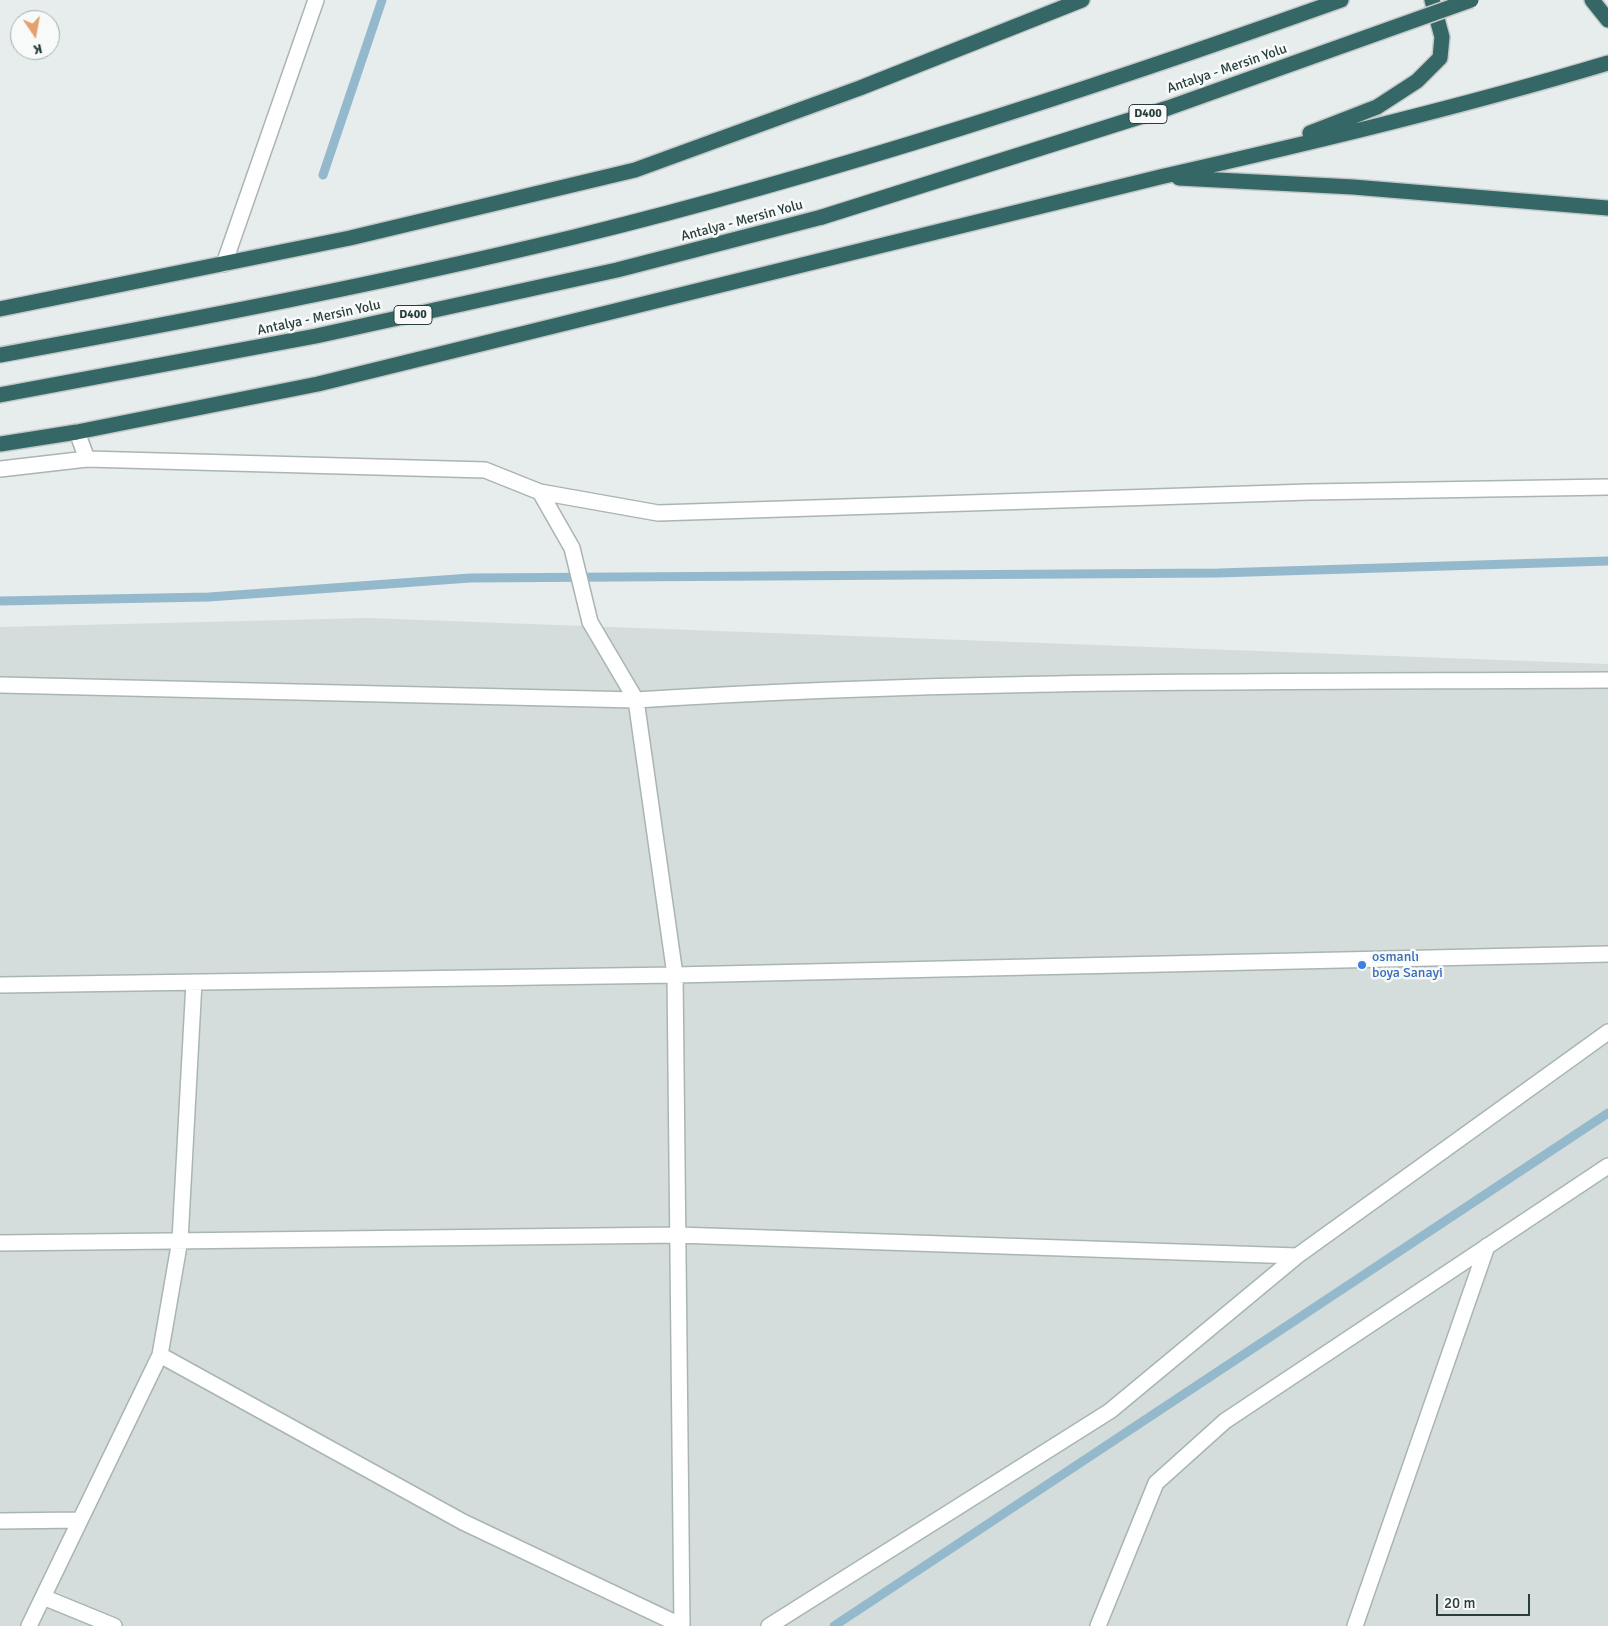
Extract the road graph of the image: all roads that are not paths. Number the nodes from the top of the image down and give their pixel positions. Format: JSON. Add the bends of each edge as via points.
{"nodes":[{"id":1,"x":316,"y":0,"type":"edge"},
{"id":2,"x":1082,"y":0,"type":"edge"},
{"id":3,"x":1341,"y":0,"type":"edge"},
{"id":4,"x":1432,"y":0,"type":"edge"},
{"id":5,"x":1471,"y":0,"type":"edge"},
{"id":6,"x":1592,"y":0,"type":"edge"},
{"id":7,"x":1608,"y":20,"type":"edge"},
{"id":8,"x":1608,"y":63,"type":"edge"},
{"id":9,"x":1253,"y":156,"type":"junction"},
{"id":10,"x":1160,"y":177,"type":"junction"},
{"id":11,"x":1608,"y":208,"type":"edge"},
{"id":12,"x":224,"y":264,"type":"junction"},
{"id":13,"x":0,"y":309,"type":"edge"},
{"id":14,"x":0,"y":355,"type":"edge"},
{"id":15,"x":0,"y":395,"type":"edge"},
{"id":16,"x":77,"y":432,"type":"junction"},
{"id":17,"x":0,"y":444,"type":"edge"},
{"id":18,"x":88,"y":460,"type":"junction"},
{"id":19,"x":0,"y":469,"type":"edge"},
{"id":20,"x":1608,"y":487,"type":"edge"},
{"id":21,"x":540,"y":492,"type":"junction"},
{"id":22,"x":1608,"y":680,"type":"edge"},
{"id":23,"x":0,"y":685,"type":"edge"},
{"id":24,"x":636,"y":700,"type":"junction"},
{"id":25,"x":1608,"y":954,"type":"edge"},
{"id":26,"x":675,"y":975,"type":"junction"},
{"id":27,"x":194,"y":982,"type":"junction"},
{"id":28,"x":0,"y":985,"type":"edge"},
{"id":29,"x":1608,"y":1032,"type":"edge"},
{"id":30,"x":1608,"y":1166,"type":"edge"},
{"id":31,"x":678,"y":1235,"type":"junction"},
{"id":32,"x":180,"y":1240,"type":"junction"},
{"id":33,"x":0,"y":1244,"type":"edge"},
{"id":34,"x":1487,"y":1246,"type":"junction"},
{"id":35,"x":1296,"y":1256,"type":"junction"},
{"id":36,"x":160,"y":1355,"type":"junction"},
{"id":37,"x":80,"y":1520,"type":"junction"},
{"id":38,"x":0,"y":1521,"type":"edge"},
{"id":39,"x":43,"y":1597,"type":"junction"},
{"id":40,"x":29,"y":1626,"type":"edge"},
{"id":41,"x":114,"y":1626,"type":"edge"},
{"id":42,"x":682,"y":1626,"type":"edge"},
{"id":43,"x":769,"y":1626,"type":"edge"},
{"id":44,"x":1098,"y":1626,"type":"edge"},
{"id":45,"x":1355,"y":1626,"type":"edge"}],
"edges":[{"from":1,"to":12,"type":"street"},
{"from":2,"to":12,"type":"highway","via":[[860,88],[635,170],[350,238]]},
{"from":3,"to":14,"type":"highway","name":"Antalya - Mersin Yolu","via":[[1146,69],[808,175],[574,237],[232,312]]},
{"from":4,"to":9,"type":"highway","via":[[1442,36],[1440,58],[1417,81],[1377,107]]},
{"from":5,"to":15,"type":"highway","name":"Antalya - Mersin Yolu","number":"D400","bridge":true,"via":[[1168,108],[822,217],[617,270],[316,336]]},
{"from":6,"to":7,"type":"highway"},
{"from":8,"to":9,"type":"highway"},
{"from":9,"to":10,"type":"highway"},
{"from":10,"to":11,"type":"highway","via":[[1353,187]]},
{"from":10,"to":16,"type":"highway","via":[[328,382]]},
{"from":12,"to":13,"type":"highway"},
{"from":16,"to":17,"type":"highway"},
{"from":16,"to":18,"type":"street"},
{"from":18,"to":19,"type":"street"},
{"from":18,"to":21,"type":"street","via":[[485,470]]},
{"from":20,"to":21,"type":"street","via":[[1299,492],[658,514]]},
{"from":21,"to":24,"type":"street","via":[[572,548],[590,622]]},
{"from":22,"to":24,"type":"street","via":[[1115,684],[775,691]]},
{"from":23,"to":24,"type":"street"},
{"from":24,"to":26,"type":"street"},
{"from":25,"to":26,"type":"street"},
{"from":26,"to":27,"type":"street"},
{"from":26,"to":31,"type":"street"},
{"from":27,"to":28,"type":"street"},
{"from":27,"to":32,"type":"street"},
{"from":29,"to":35,"type":"street"},
{"from":30,"to":34,"type":"street"},
{"from":31,"to":32,"type":"street"},
{"from":31,"to":35,"type":"street"},
{"from":31,"to":42,"type":"street"},
{"from":32,"to":33,"type":"street"},
{"from":32,"to":36,"type":"street"},
{"from":34,"to":44,"type":"street","via":[[1225,1421],[1156,1483]]},
{"from":34,"to":45,"type":"street"},
{"from":35,"to":43,"type":"street","via":[[1110,1411]]},
{"from":36,"to":37,"type":"street"},
{"from":36,"to":42,"type":"street","via":[[463,1522]]},
{"from":37,"to":38,"type":"street"},
{"from":37,"to":39,"type":"street"},
{"from":39,"to":40,"type":"street"},
{"from":39,"to":41,"type":"street"}]}
